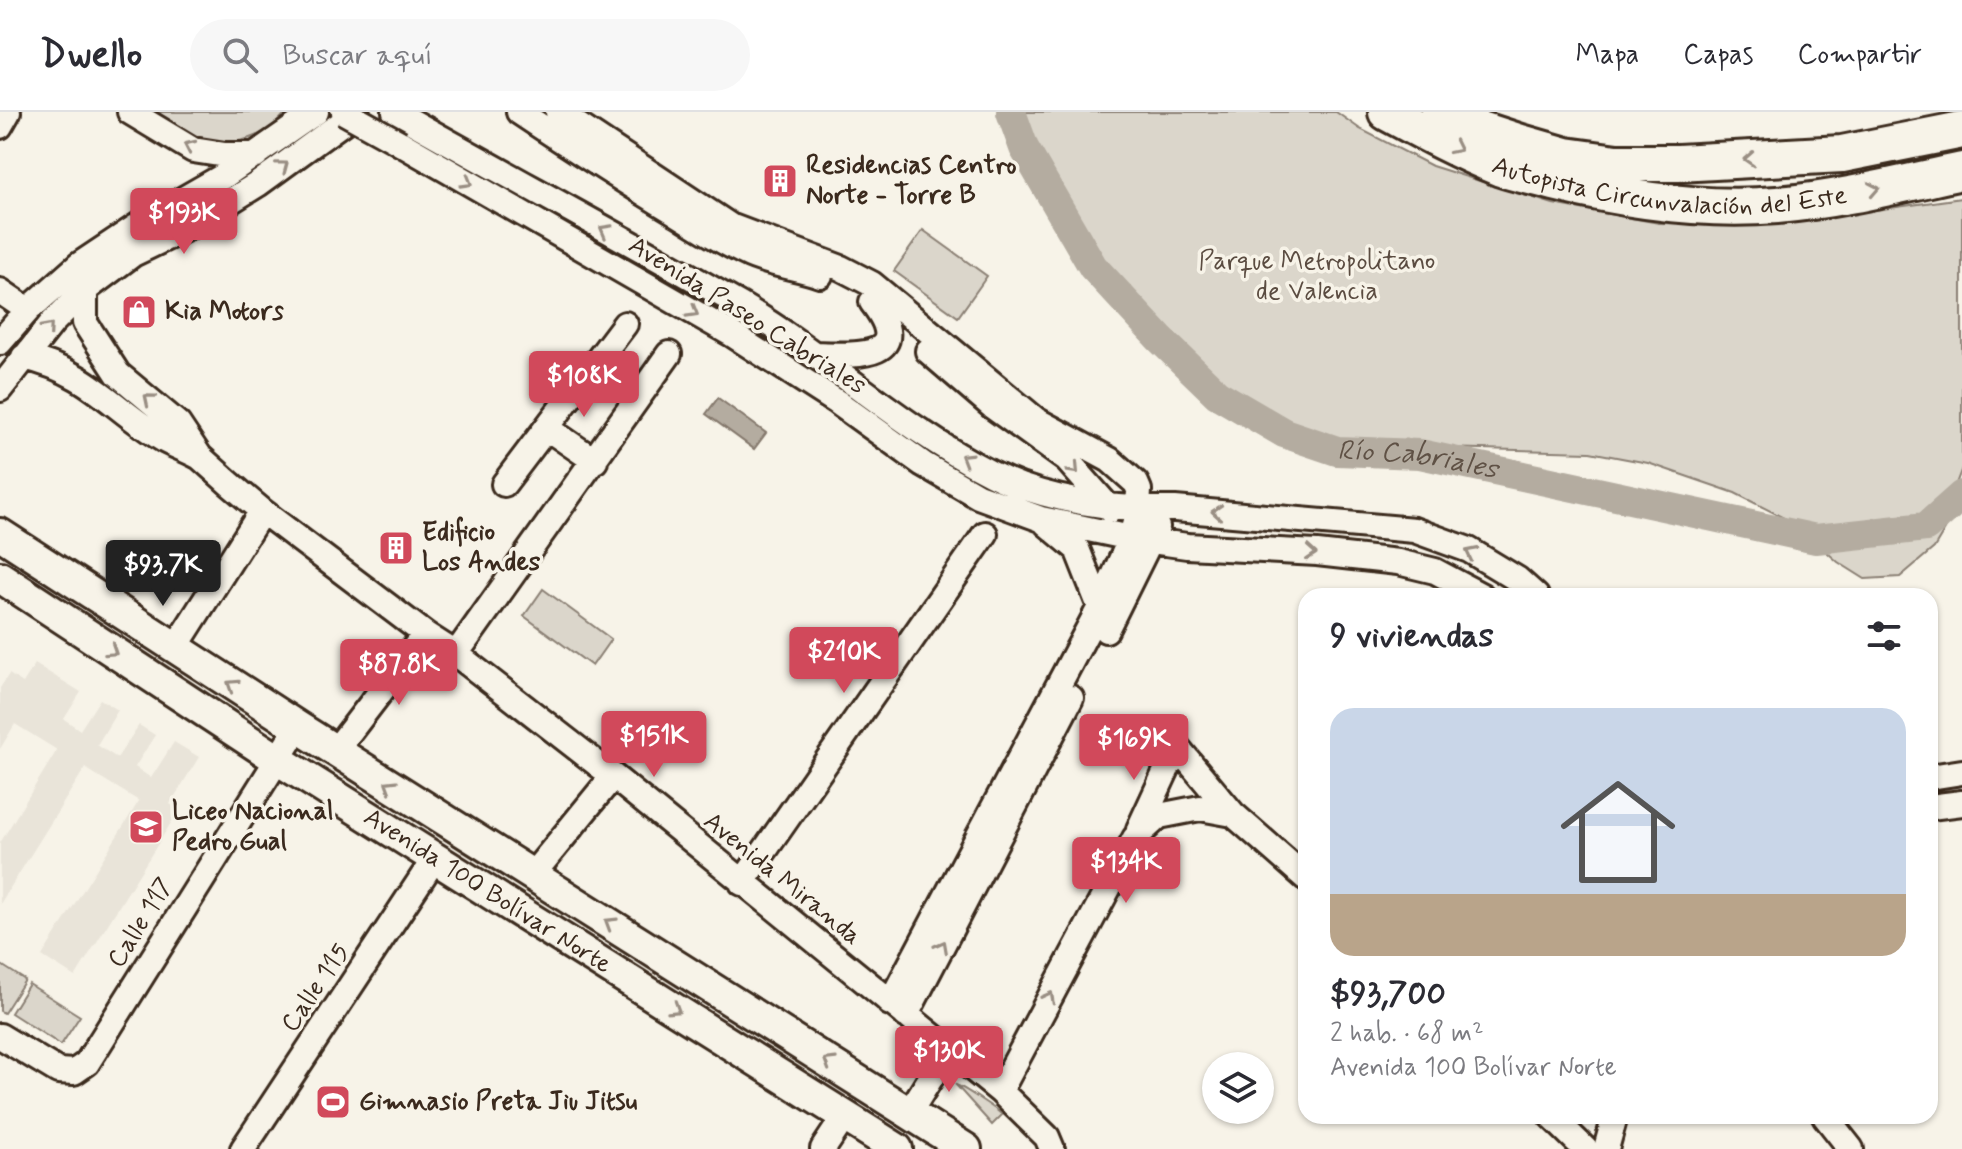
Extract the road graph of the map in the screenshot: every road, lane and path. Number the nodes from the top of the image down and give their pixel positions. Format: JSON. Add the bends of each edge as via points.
{"nodes":[{"id":1,"x":8,"y":112,"type":"edge"},
{"id":2,"x":130,"y":112,"type":"edge"},
{"id":3,"x":316,"y":112,"type":"edge"},
{"id":4,"x":344,"y":112,"type":"edge"},
{"id":5,"x":357,"y":112,"type":"edge"},
{"id":6,"x":519,"y":112,"type":"edge"},
{"id":7,"x":558,"y":112,"type":"edge"},
{"id":8,"x":1387,"y":112,"type":"edge"},
{"id":9,"x":1440,"y":112,"type":"edge"},
{"id":10,"x":404,"y":117,"type":"edge"},
{"id":11,"x":0,"y":126,"type":"edge"},
{"id":12,"x":1962,"y":130,"type":"edge"},
{"id":13,"x":256,"y":155,"type":"junction"},
{"id":14,"x":1962,"y":171,"type":"edge"},
{"id":15,"x":85,"y":290,"type":"junction"},
{"id":16,"x":0,"y":291,"type":"edge"},
{"id":17,"x":872,"y":302,"type":"junction"},
{"id":18,"x":28,"y":310,"type":"junction"},
{"id":19,"x":625,"y":324,"type":"dead end"},
{"id":20,"x":0,"y":342,"type":"edge"},
{"id":21,"x":669,"y":354,"type":"dead end"},
{"id":22,"x":812,"y":354,"type":"junction"},
{"id":23,"x":24,"y":357,"type":"junction"},
{"id":24,"x":0,"y":389,"type":"edge"},
{"id":25,"x":547,"y":428,"type":"junction"},
{"id":26,"x":200,"y":457,"type":"junction"},
{"id":27,"x":595,"y":461,"type":"junction"},
{"id":28,"x":504,"y":484,"type":"dead end"},
{"id":29,"x":1107,"y":505,"type":"junction"},
{"id":30,"x":1164,"y":509,"type":"junction"},
{"id":31,"x":1138,"y":510,"type":"junction"},
{"id":32,"x":262,"y":511,"type":"junction"},
{"id":33,"x":1041,"y":519,"type":"junction"},
{"id":34,"x":0,"y":534,"type":"edge"},
{"id":35,"x":985,"y":534,"type":"dead end"},
{"id":36,"x":1142,"y":540,"type":"junction"},
{"id":37,"x":1467,"y":588,"type":"edge"},
{"id":38,"x":1527,"y":588,"type":"edge"},
{"id":39,"x":4,"y":589,"type":"edge"},
{"id":40,"x":1100,"y":607,"type":"junction"},
{"id":41,"x":425,"y":634,"type":"junction"},
{"id":42,"x":175,"y":648,"type":"junction"},
{"id":43,"x":456,"y":654,"type":"junction"},
{"id":44,"x":298,"y":727,"type":"junction"},
{"id":45,"x":335,"y":751,"type":"junction"},
{"id":46,"x":277,"y":759,"type":"junction"},
{"id":47,"x":1962,"y":772,"type":"edge"},
{"id":48,"x":613,"y":776,"type":"junction"},
{"id":49,"x":1938,"y":776,"type":"edge"},
{"id":50,"x":1962,"y":803,"type":"edge"},
{"id":51,"x":1938,"y":806,"type":"edge"},
{"id":52,"x":1233,"y":814,"type":"junction"},
{"id":53,"x":1135,"y":838,"type":"junction"},
{"id":54,"x":435,"y":858,"type":"junction"},
{"id":55,"x":1298,"y":871,"type":"edge"},
{"id":56,"x":533,"y":874,"type":"junction"},
{"id":57,"x":742,"y":883,"type":"junction"},
{"id":58,"x":898,"y":1009,"type":"junction"},
{"id":59,"x":0,"y":1036,"type":"edge"},
{"id":60,"x":948,"y":1050,"type":"junction"},
{"id":61,"x":1000,"y":1091,"type":"junction"},
{"id":62,"x":909,"y":1113,"type":"junction"},
{"id":63,"x":845,"y":1116,"type":"junction"},
{"id":64,"x":1559,"y":1124,"type":"edge"},
{"id":65,"x":1613,"y":1124,"type":"edge"},
{"id":66,"x":1831,"y":1124,"type":"edge"},
{"id":67,"x":243,"y":1149,"type":"edge"},
{"id":68,"x":823,"y":1149,"type":"edge"},
{"id":69,"x":897,"y":1149,"type":"edge"},
{"id":70,"x":966,"y":1149,"type":"edge"},
{"id":71,"x":1052,"y":1149,"type":"edge"},
{"id":72,"x":1585,"y":1149,"type":"edge"},
{"id":73,"x":1606,"y":1149,"type":"edge"},
{"id":74,"x":1851,"y":1149,"type":"edge"}],
"edges":[{"from":1,"to":11,"type":"street"},
{"from":13,"to":2,"type":"street","one_way":true,"via":[[193,150]]},
{"from":3,"to":13,"type":"street"},
{"from":4,"to":33,"type":"street","name":"Avenida Paseo Cabriales","one_way":true,"bridge":true,"via":[[730,333],[923,464],[978,496]]},
{"from":15,"to":5,"type":"street","one_way":true,"via":[[133,254],[258,184]]},
{"from":6,"to":17,"type":"street","name":"Avenida Paseo Cabriales","via":[[749,255],[827,278]]},
{"from":7,"to":31,"type":"street","via":[[730,226],[872,284],[1036,420],[1110,460],[1136,483]]},
{"from":8,"to":14,"type":"highway","name":"Autopista Circunvalación del Este","one_way":true,"via":[[1505,169],[1660,201],[1777,205]]},
{"from":12,"to":9,"type":"highway","name":"Autopista Circunvalación del Este","one_way":true,"via":[[1842,154],[1617,163],[1536,148]]},
{"from":22,"to":10,"type":"street","name":"Avenida Paseo Cabriales","one_way":true,"via":[[743,307]]},
{"from":13,"to":18,"type":"street","via":[[79,265]]},
{"from":23,"to":15,"type":"street","one_way":true},
{"from":26,"to":15,"type":"street","name":"Avenida Miranda","one_way":true,"via":[[178,424],[118,374],[94,340],[85,323]]},
{"from":16,"to":18,"type":"street"},
{"from":17,"to":22,"type":"street","via":[[887,330],[875,351],[859,356]]},
{"from":17,"to":29,"type":"street","name":"Avenida Paseo Cabriales","one_way":true,"via":[[992,406],[1067,460]]},
{"from":18,"to":20,"type":"street"},
{"from":19,"to":25,"type":"street"},
{"from":21,"to":27,"type":"street"},
{"from":29,"to":22,"type":"street","name":"Avenida Paseo Cabriales","one_way":true,"via":[[1047,494],[993,474],[920,431]]},
{"from":23,"to":24,"type":"street"},
{"from":23,"to":26,"type":"street","name":"Avenida Miranda","via":[[52,363],[86,381],[164,440]]},
{"from":25,"to":27,"type":"street"},
{"from":25,"to":28,"type":"street"},
{"from":26,"to":32,"type":"street","name":"Avenida Miranda"},
{"from":27,"to":43,"type":"street"},
{"from":29,"to":31,"type":"street","name":"Avenida Paseo Cabriales"},
{"from":29,"to":36,"type":"street","name":"Avenida Paseo Cabriales"},
{"from":30,"to":31,"type":"street","name":"Avenida Paseo Cabriales"},
{"from":30,"to":36,"type":"street"},
{"from":38,"to":30,"type":"street","name":"Avenida Paseo Cabriales","one_way":true,"via":[[1469,550],[1414,530]]},
{"from":31,"to":36,"type":"street"},
{"from":32,"to":41,"type":"street","name":"Avenida Miranda"},
{"from":32,"to":42,"type":"street"},
{"from":33,"to":36,"type":"street","name":"Avenida Paseo Cabriales"},
{"from":33,"to":40,"type":"street","via":[[1077,549]]},
{"from":34,"to":42,"type":"main road"},
{"from":35,"to":57,"type":"street"},
{"from":36,"to":37,"type":"street","name":"Avenida Paseo Cabriales","one_way":true,"via":[[1398,562],[1435,571]]},
{"from":36,"to":40,"type":"street"},
{"from":58,"to":36,"type":"street","one_way":true},
{"from":39,"to":46,"type":"main road","name":"Avenida 100 Bolívar Norte","one_way":true},
{"from":40,"to":58,"type":"street"},
{"from":41,"to":43,"type":"street","name":"Avenida Miranda"},
{"from":41,"to":45,"type":"street"},
{"from":44,"to":42,"type":"main road","one_way":true},
{"from":43,"to":48,"type":"street","name":"Avenida Miranda"},
{"from":44,"to":45,"type":"main road","name":"Avenida 100 Bolívar Norte"},
{"from":44,"to":46,"type":"street","name":"Calle 117"},
{"from":56,"to":45,"type":"main road","name":"Avenida 100 Bolívar Norte","one_way":true},
{"from":46,"to":54,"type":"main road","name":"Avenida 100 Bolívar Norte"},
{"from":46,"to":59,"type":"street","name":"Calle 117","via":[[87,1063],[74,1072],[58,1071]]},
{"from":47,"to":49,"type":"street"},
{"from":48,"to":56,"type":"street"},
{"from":48,"to":57,"type":"street","name":"Avenida Miranda"},
{"from":50,"to":51,"type":"street"},
{"from":52,"to":53,"type":"street","via":[[1200,808],[1159,816]]},
{"from":52,"to":53,"type":"street","via":[[1177,747]]},
{"from":52,"to":55,"type":"street"},
{"from":61,"to":53,"type":"street","one_way":true},
{"from":54,"to":63,"type":"main road","name":"Avenida 100 Bolívar Norte","one_way":true},
{"from":54,"to":67,"type":"street","name":"Calle 115"},
{"from":62,"to":56,"type":"main road","name":"Avenida 100 Bolívar Norte","one_way":true},
{"from":57,"to":58,"type":"street","name":"Avenida Miranda"},
{"from":58,"to":60,"type":"street","name":"Avenida Miranda"},
{"from":60,"to":61,"type":"street","name":"Avenida Miranda"},
{"from":60,"to":62,"type":"street"},
{"from":61,"to":71,"type":"street","name":"Avenida Miranda","via":[[1047,1137]]},
{"from":62,"to":70,"type":"main road","name":"Avenida 100 Bolívar Norte"},
{"from":63,"to":68,"type":"street"},
{"from":63,"to":69,"type":"main road","name":"Avenida 100 Bolívar Norte"},
{"from":64,"to":72,"type":"street"},
{"from":65,"to":73,"type":"street"},
{"from":66,"to":74,"type":"street"}]}
